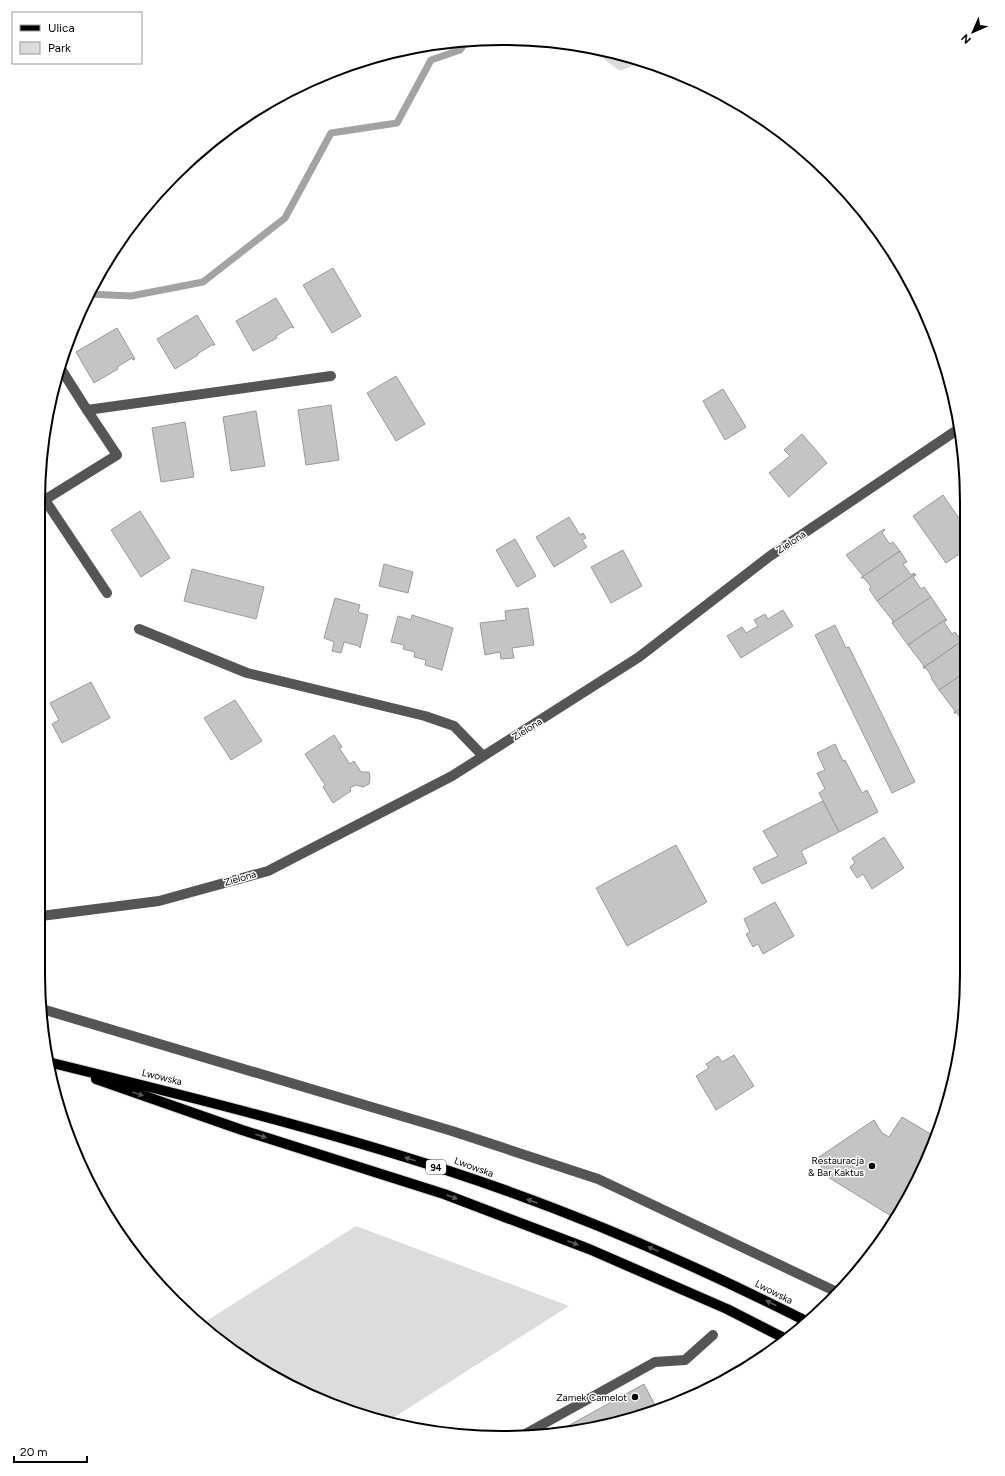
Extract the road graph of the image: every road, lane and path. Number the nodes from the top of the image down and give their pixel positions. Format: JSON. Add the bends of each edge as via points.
{"nodes":[{"id":1,"x":64,"y":374,"type":"edge"},
{"id":2,"x":331,"y":376,"type":"dead end"},
{"id":3,"x":87,"y":410,"type":"junction"},
{"id":4,"x":954,"y":432,"type":"edge"},
{"id":5,"x":45,"y":499,"type":"edge"},
{"id":6,"x":45,"y":508,"type":"edge"},
{"id":7,"x":107,"y":593,"type":"dead end"},
{"id":8,"x":139,"y":629,"type":"dead end"},
{"id":9,"x":483,"y":756,"type":"junction"},
{"id":10,"x":45,"y":915,"type":"edge"},
{"id":11,"x":47,"y":1010,"type":"edge"},
{"id":12,"x":54,"y":1063,"type":"edge"},
{"id":13,"x":54,"y":1064,"type":"edge"},
{"id":14,"x":832,"y":1290,"type":"edge"},
{"id":15,"x":802,"y":1319,"type":"edge"},
{"id":16,"x":714,"y":1335,"type":"dead end"},
{"id":17,"x":781,"y":1336,"type":"edge"},
{"id":18,"x":532,"y":1430,"type":"edge"}],
"edges":[{"from":1,"to":3,"type":"street"},
{"from":2,"to":3,"type":"street"},
{"from":3,"to":5,"type":"street","via":[[117,455]]},
{"from":4,"to":9,"type":"street","name":"Zielona","via":[[770,556],[639,657]]},
{"from":6,"to":7,"type":"street"},
{"from":8,"to":9,"type":"street","via":[[247,673],[425,716],[454,726]]},
{"from":9,"to":10,"type":"street","name":"Zielona","via":[[452,776],[268,871],[159,901]]},
{"from":11,"to":14,"type":"street","via":[[452,1131],[598,1179]]},
{"from":15,"to":12,"type":"main road","name":"Lwowska","number":"94","one_way":true,"via":[[725,1280],[590,1222],[451,1172],[247,1110]]},
{"from":13,"to":17,"type":"main road","name":"Lwowska","number":"94","one_way":true,"via":[[242,1130],[451,1197],[589,1249],[728,1309]]},
{"from":16,"to":18,"type":"street","via":[[684,1360],[655,1362]]}]}
